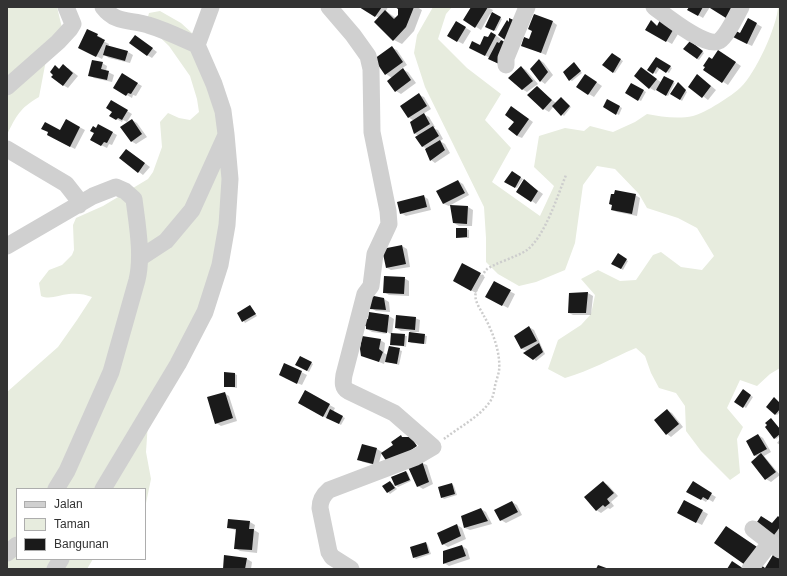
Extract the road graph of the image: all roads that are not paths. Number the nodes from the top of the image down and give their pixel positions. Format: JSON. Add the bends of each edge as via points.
{"nodes":[{"id":1,"x":66,"y":7,"type":"edge"},
{"id":2,"x":103,"y":7,"type":"edge"},
{"id":3,"x":211,"y":7,"type":"edge"},
{"id":4,"x":328,"y":7,"type":"edge"},
{"id":5,"x":527,"y":7,"type":"edge"},
{"id":6,"x":654,"y":7,"type":"edge"},
{"id":7,"x":741,"y":7,"type":"edge"},
{"id":8,"x":197,"y":45,"type":"junction"},
{"id":9,"x":506,"y":65,"type":"dead end"},
{"id":10,"x":7,"y":87,"type":"edge"},
{"id":11,"x":226,"y":134,"type":"junction"},
{"id":12,"x":7,"y":149,"type":"edge"},
{"id":13,"x":79,"y":205,"type":"junction"},
{"id":14,"x":7,"y":246,"type":"edge"},
{"id":15,"x":140,"y":258,"type":"junction"},
{"id":16,"x":57,"y":488,"type":"edge"},
{"id":17,"x":104,"y":488,"type":"edge"},
{"id":18,"x":753,"y":529,"type":"dead end"},
{"id":19,"x":16,"y":546,"type":"edge"},
{"id":20,"x":775,"y":546,"type":"edge"},
{"id":21,"x":7,"y":553,"type":"edge"},
{"id":22,"x":60,"y":560,"type":"edge"},
{"id":23,"x":55,"y":569,"type":"edge"},
{"id":24,"x":352,"y":569,"type":"edge"},
{"id":25,"x":750,"y":569,"type":"edge"}],
"edges":[{"from":1,"to":10,"type":"street","via":[[73,24],[70,29]]},
{"from":2,"to":8,"type":"street","via":[[113,18],[146,24]]},
{"from":3,"to":8,"type":"street"},
{"from":4,"to":24,"type":"street","via":[[368,56],[371,69],[372,132],[390,224],[375,254],[371,286],[365,294],[343,384],[348,391],[394,413],[433,447],[416,457],[324,494],[320,508],[329,552],[332,557]]},
{"from":5,"to":9,"type":"street","via":[[506,58]]},
{"from":6,"to":7,"type":"street","via":[[703,40],[714,43],[724,37]]},
{"from":8,"to":11,"type":"street","via":[[223,111]]},
{"from":11,"to":15,"type":"street","via":[[192,210],[166,240]]},
{"from":11,"to":17,"type":"street","via":[[230,179],[227,225],[220,265],[205,312],[178,364]]},
{"from":12,"to":13,"type":"street","via":[[66,184]]},
{"from":13,"to":14,"type":"street"},
{"from":13,"to":15,"type":"street","via":[[116,187],[125,191],[134,199]]},
{"from":15,"to":16,"type":"street","via":[[139,274],[111,372],[67,471]]},
{"from":18,"to":20,"type":"street"},
{"from":19,"to":21,"type":"street"},
{"from":20,"to":25,"type":"street"},
{"from":22,"to":23,"type":"street"}]}
